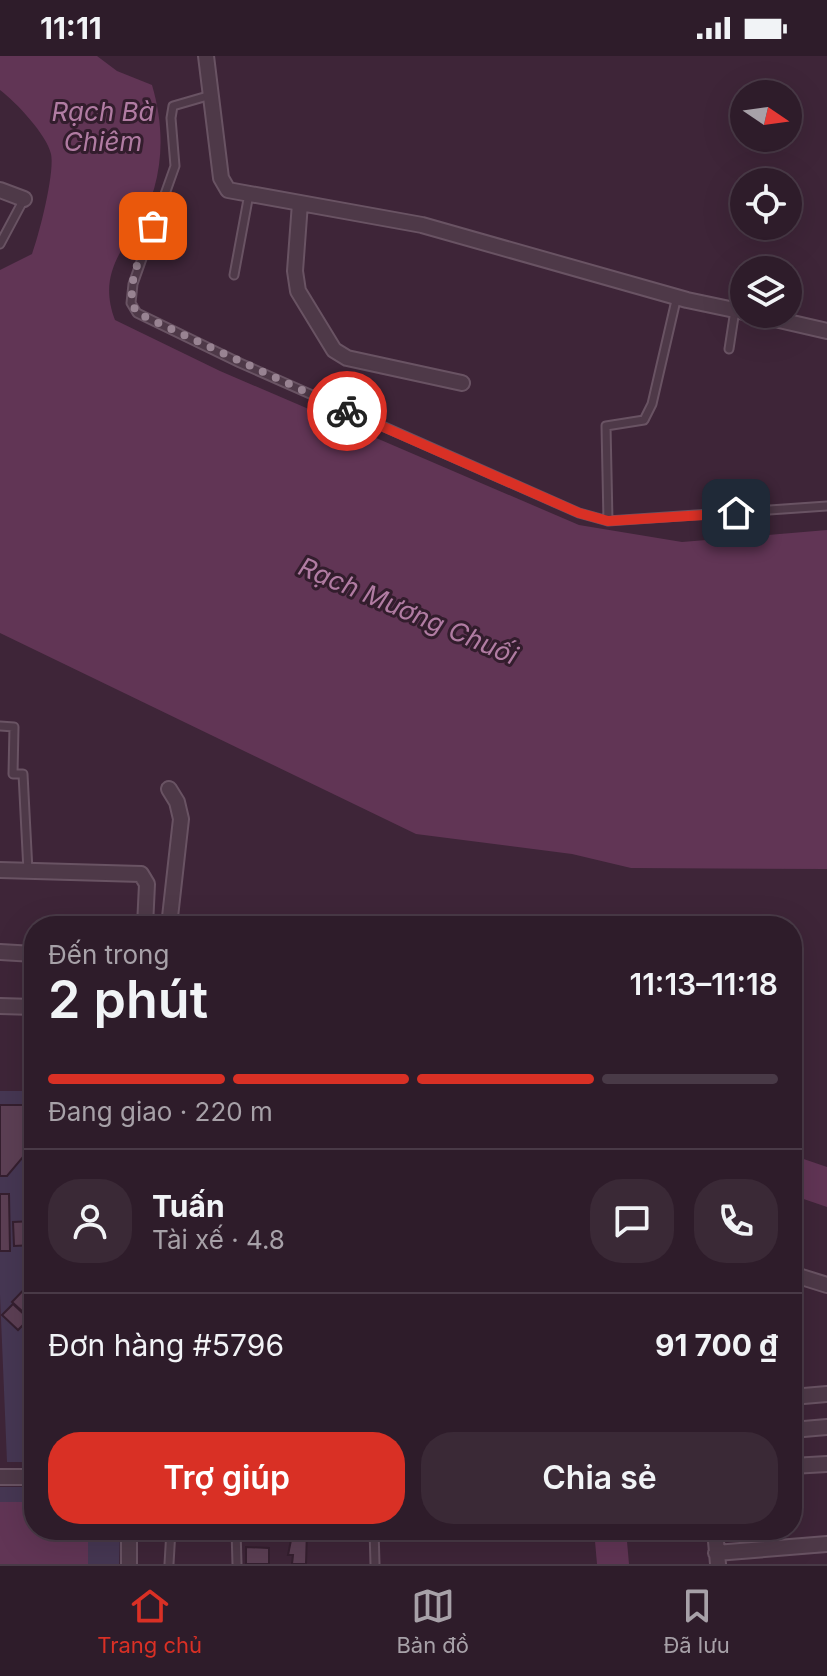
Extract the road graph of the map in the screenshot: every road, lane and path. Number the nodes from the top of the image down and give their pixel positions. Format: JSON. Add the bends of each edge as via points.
{"nodes":[{"id":1,"x":206,"y":56,"type":"edge"},
{"id":2,"x":211,"y":95,"type":"junction"},
{"id":3,"x":0,"y":190,"type":"edge"},
{"id":4,"x":249,"y":194,"type":"junction"},
{"id":5,"x":24,"y":199,"type":"joint"},
{"id":6,"x":300,"y":203,"type":"junction"},
{"id":7,"x":0,"y":244,"type":"edge"},
{"id":8,"x":234,"y":275,"type":"dead end"},
{"id":9,"x":677,"y":296,"type":"junction"},
{"id":10,"x":730,"y":309,"type":"edge"},
{"id":11,"x":802,"y":325,"type":"edge"},
{"id":12,"x":735,"y":328,"type":"edge"},
{"id":13,"x":827,"y":331,"type":"edge"},
{"id":14,"x":729,"y":349,"type":"dead end"},
{"id":15,"x":462,"y":383,"type":"dead end"},
{"id":16,"x":827,"y":506,"type":"edge"},
{"id":17,"x":608,"y":521,"type":"junction"},
{"id":18,"x":0,"y":726,"type":"edge"},
{"id":19,"x":169,"y":789,"type":"dead end"},
{"id":20,"x":0,"y":870,"type":"edge"},
{"id":21,"x":28,"y":871,"type":"junction"},
{"id":22,"x":145,"y":916,"type":"edge"},
{"id":23,"x":170,"y":916,"type":"edge"},
{"id":24,"x":0,"y":952,"type":"edge"},
{"id":25,"x":24,"y":953,"type":"edge"},
{"id":26,"x":0,"y":1006,"type":"edge"},
{"id":27,"x":24,"y":1007,"type":"edge"},
{"id":28,"x":802,"y":1277,"type":"edge"},
{"id":29,"x":827,"y":1285,"type":"edge"},
{"id":30,"x":827,"y":1394,"type":"edge"},
{"id":31,"x":802,"y":1396,"type":"edge"},
{"id":32,"x":827,"y":1427,"type":"edge"},
{"id":33,"x":802,"y":1429,"type":"edge"},
{"id":34,"x":827,"y":1464,"type":"edge"},
{"id":35,"x":802,"y":1465,"type":"edge"},
{"id":36,"x":0,"y":1477,"type":"edge"},
{"id":37,"x":24,"y":1477,"type":"edge"},
{"id":38,"x":129,"y":1540,"type":"edge"},
{"id":39,"x":170,"y":1540,"type":"edge"},
{"id":40,"x":236,"y":1540,"type":"edge"},
{"id":41,"x":374,"y":1540,"type":"edge"},
{"id":42,"x":827,"y":1544,"type":"edge"},
{"id":43,"x":717,"y":1559,"type":"edge"},
{"id":44,"x":129,"y":1564,"type":"edge"},
{"id":45,"x":169,"y":1564,"type":"edge"},
{"id":46,"x":237,"y":1564,"type":"edge"},
{"id":47,"x":375,"y":1564,"type":"edge"}],
"edges":[{"from":1,"to":2,"type":"street"},
{"from":2,"to":4,"type":"street","via":[[221,178],[228,190]]},
{"from":2,"to":17,"type":"lane","via":[[173,106],[175,166],[133,284],[131,303],[137,313],[452,457]]},
{"from":3,"to":5,"type":"street"},
{"from":4,"to":6,"type":"street"},
{"from":4,"to":8,"type":"lane"},
{"from":5,"to":7,"type":"lane"},
{"from":6,"to":9,"type":"street","via":[[422,225]]},
{"from":6,"to":15,"type":"street","via":[[298,291],[334,350],[347,358]]},
{"from":9,"to":10,"type":"street"},
{"from":9,"to":17,"type":"lane","via":[[644,420],[606,426]]},
{"from":11,"to":13,"type":"street"},
{"from":12,"to":14,"type":"lane"},
{"from":16,"to":17,"type":"lane"},
{"from":18,"to":21,"type":"lane","via":[[14,727],[13,774],[23,774]]},
{"from":19,"to":23,"type":"street","via":[[181,819]]},
{"from":20,"to":21,"type":"street"},
{"from":21,"to":22,"type":"street","via":[[141,874],[147,884]]},
{"from":24,"to":25,"type":"street"},
{"from":26,"to":27,"type":"street"},
{"from":28,"to":29,"type":"street"},
{"from":30,"to":31,"type":"street"},
{"from":32,"to":33,"type":"street"},
{"from":34,"to":35,"type":"street"},
{"from":36,"to":37,"type":"street"},
{"from":38,"to":44,"type":"street"},
{"from":39,"to":45,"type":"lane"},
{"from":40,"to":46,"type":"lane"},
{"from":41,"to":47,"type":"lane"},
{"from":42,"to":43,"type":"street"}]}
